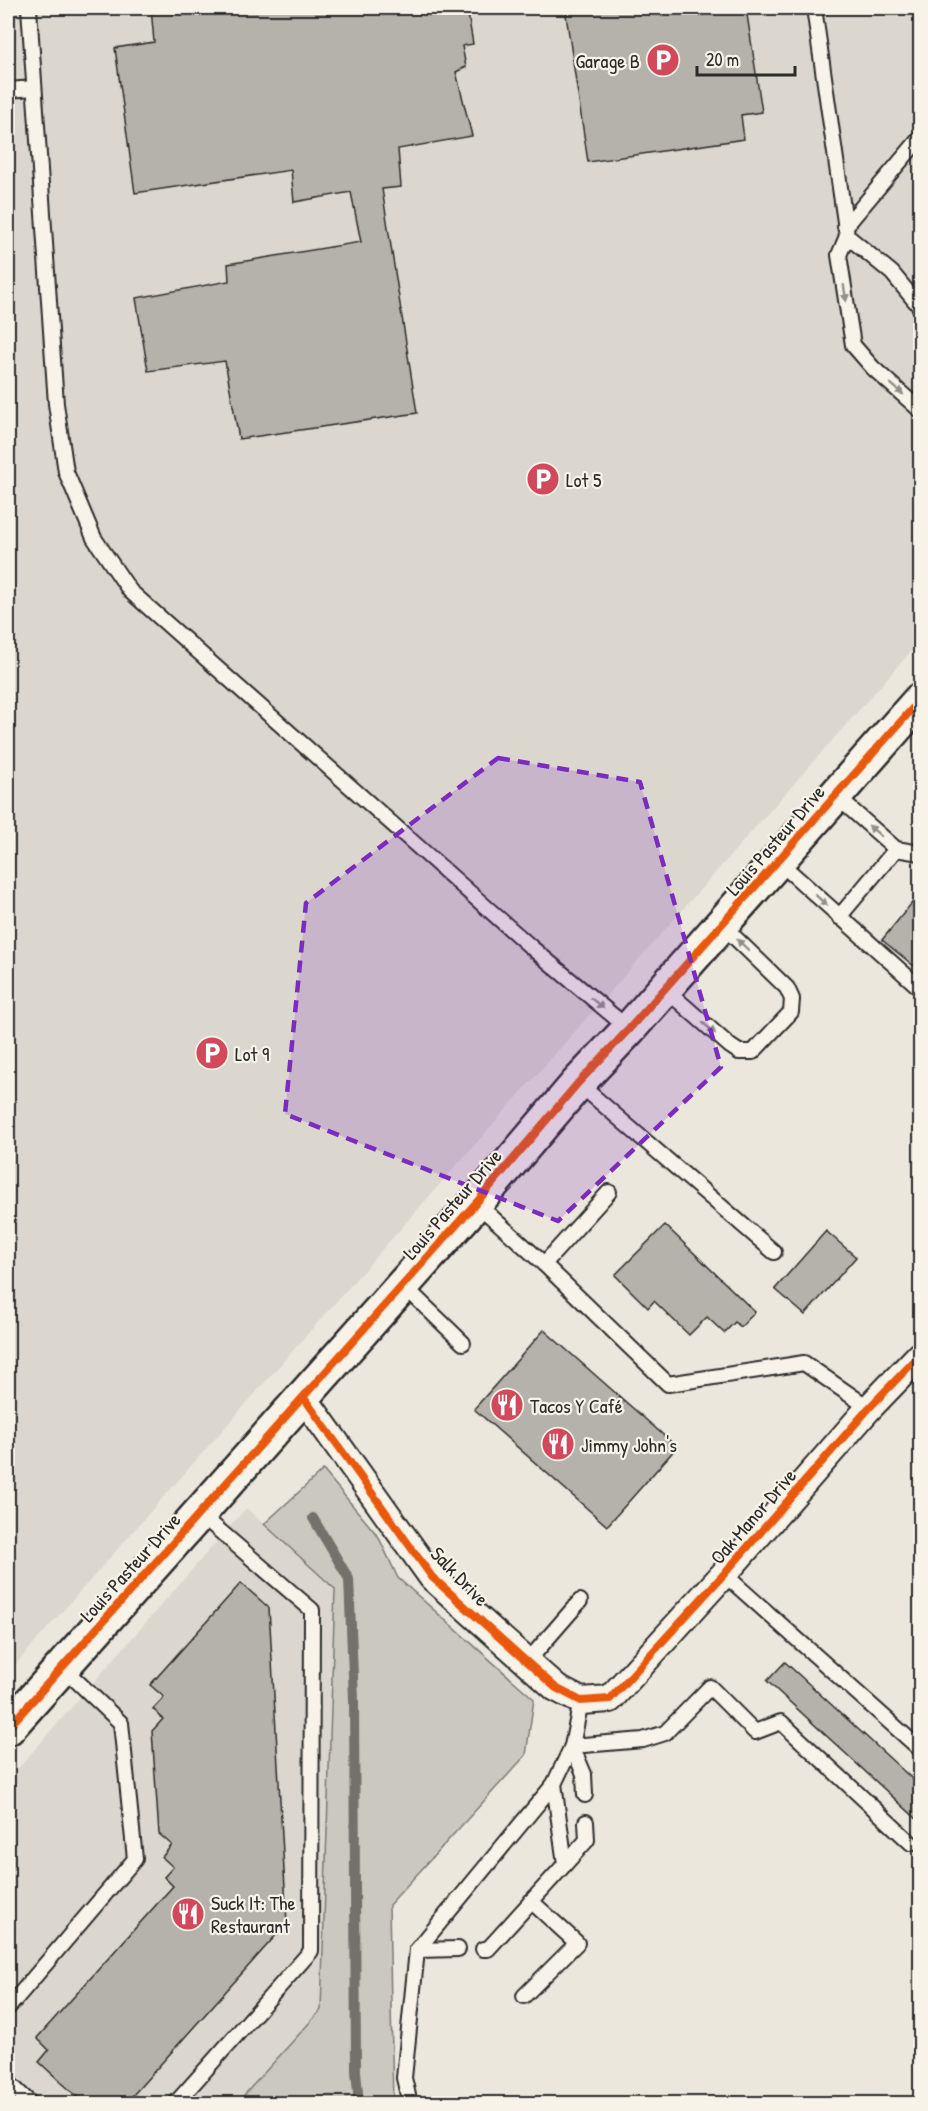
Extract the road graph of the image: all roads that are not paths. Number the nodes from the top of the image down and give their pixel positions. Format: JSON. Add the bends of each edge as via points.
{"nodes":[{"id":1,"x":29,"y":8,"type":"edge"},
{"id":2,"x":814,"y":8,"type":"edge"},
{"id":3,"x":34,"y":88,"type":"junction"},
{"id":4,"x":8,"y":90,"type":"edge"},
{"id":5,"x":921,"y":138,"type":"edge"},
{"id":6,"x":846,"y":232,"type":"junction"},
{"id":7,"x":921,"y":307,"type":"edge"},
{"id":8,"x":921,"y":410,"type":"edge"},
{"id":9,"x":921,"y":700,"type":"edge"},
{"id":10,"x":836,"y":796,"type":"junction"},
{"id":11,"x":896,"y":849,"type":"junction"},
{"id":12,"x":921,"y":853,"type":"edge"},
{"id":13,"x":778,"y":861,"type":"junction"},
{"id":14,"x":839,"y":917,"type":"junction"},
{"id":15,"x":722,"y":925,"type":"junction"},
{"id":16,"x":921,"y":988,"type":"edge"},
{"id":17,"x":665,"y":989,"type":"junction"},
{"id":18,"x":629,"y":1029,"type":"junction"},
{"id":19,"x":578,"y":1083,"type":"junction"},
{"id":20,"x":609,"y":1192,"type":"dead end"},
{"id":21,"x":476,"y":1203,"type":"junction"},
{"id":22,"x":774,"y":1252,"type":"dead end"},
{"id":23,"x":544,"y":1264,"type":"junction"},
{"id":24,"x":403,"y":1285,"type":"junction"},
{"id":25,"x":463,"y":1342,"type":"dead end"},
{"id":26,"x":921,"y":1355,"type":"edge"},
{"id":27,"x":304,"y":1398,"type":"junction"},
{"id":28,"x":869,"y":1408,"type":"junction"},
{"id":29,"x":200,"y":1514,"type":"junction"},
{"id":30,"x":724,"y":1574,"type":"junction"},
{"id":31,"x":580,"y":1601,"type":"dead end"},
{"id":32,"x":527,"y":1662,"type":"junction"},
{"id":33,"x":61,"y":1666,"type":"junction"},
{"id":34,"x":581,"y":1701,"type":"junction"},
{"id":35,"x":8,"y":1728,"type":"edge"},
{"id":36,"x":572,"y":1746,"type":"junction"},
{"id":37,"x":921,"y":1749,"type":"edge"},
{"id":38,"x":554,"y":1784,"type":"junction"},
{"id":39,"x":585,"y":1796,"type":"dead end"},
{"id":40,"x":586,"y":1822,"type":"dead end"},
{"id":41,"x":911,"y":1843,"type":"dead end"},
{"id":42,"x":565,"y":1864,"type":"junction"},
{"id":43,"x":531,"y":1901,"type":"junction"},
{"id":44,"x":458,"y":1949,"type":"dead end"},
{"id":45,"x":483,"y":1949,"type":"dead end"},
{"id":46,"x":417,"y":1950,"type":"junction"},
{"id":47,"x":524,"y":1996,"type":"dead end"},
{"id":48,"x":8,"y":2008,"type":"edge"},
{"id":49,"x":8,"y":2082,"type":"edge"},
{"id":50,"x":31,"y":2103,"type":"edge"},
{"id":51,"x":175,"y":2103,"type":"edge"},
{"id":52,"x":410,"y":2103,"type":"edge"}],
"edges":[{"from":1,"to":3,"type":"lane"},
{"from":2,"to":6,"type":"lane"},
{"from":3,"to":4,"type":"lane"},
{"from":3,"to":18,"type":"lane","one_way":true,"via":[[57,404],[66,472],[94,538],[130,591],[532,948]]},
{"from":5,"to":6,"type":"lane"},
{"from":6,"to":7,"type":"lane","via":[[892,273]]},
{"from":6,"to":8,"type":"lane","one_way":true,"via":[[839,255],[853,345]]},
{"from":9,"to":10,"type":"street","name":"Louis Pasteur Drive"},
{"from":11,"to":10,"type":"lane","one_way":true},
{"from":10,"to":13,"type":"street","name":"Louis Pasteur Drive"},
{"from":11,"to":12,"type":"lane"},
{"from":11,"to":14,"type":"lane"},
{"from":13,"to":14,"type":"lane","one_way":true},
{"from":13,"to":15,"type":"street","name":"Louis Pasteur Drive"},
{"from":14,"to":16,"type":"lane"},
{"from":15,"to":17,"type":"street","name":"Louis Pasteur Drive"},
{"from":17,"to":15,"type":"lane","one_way":true,"via":[[739,1052],[753,1052],[791,1012],[792,999],[787,987]]},
{"from":17,"to":18,"type":"street","name":"Louis Pasteur Drive"},
{"from":18,"to":19,"type":"street","name":"Louis Pasteur Drive"},
{"from":19,"to":21,"type":"street","name":"Louis Pasteur Drive"},
{"from":19,"to":22,"type":"lane"},
{"from":20,"to":23,"type":"lane"},
{"from":21,"to":23,"type":"lane"},
{"from":21,"to":24,"type":"street","name":"Louis Pasteur Drive"},
{"from":23,"to":28,"type":"lane","via":[[668,1384],[804,1363]]},
{"from":24,"to":25,"type":"lane"},
{"from":24,"to":27,"type":"street","name":"Louis Pasteur Drive"},
{"from":26,"to":28,"type":"street","name":"Oak Manor Drive"},
{"from":27,"to":29,"type":"street","name":"Louis Pasteur Drive"},
{"from":27,"to":32,"type":"street","name":"Salk Drive","via":[[432,1577]]},
{"from":28,"to":30,"type":"street","name":"Oak Manor Drive"},
{"from":29,"to":33,"type":"street","name":"Louis Pasteur Drive"},
{"from":29,"to":51,"type":"lane","via":[[312,1610],[311,1951]]},
{"from":30,"to":34,"type":"street","name":"Oak Manor Drive","via":[[610,1699]]},
{"from":30,"to":37,"type":"lane"},
{"from":31,"to":32,"type":"lane"},
{"from":32,"to":34,"type":"street","name":"Salk Drive","via":[[556,1688]]},
{"from":33,"to":35,"type":"street","name":"Louis Pasteur Drive"},
{"from":33,"to":48,"type":"lane","via":[[121,1723],[135,1859]]},
{"from":34,"to":36,"type":"lane"},
{"from":36,"to":38,"type":"lane"},
{"from":36,"to":39,"type":"lane","via":[[584,1774]]},
{"from":36,"to":41,"type":"lane","via":[[643,1740],[665,1733],[710,1687],[755,1732],[781,1722]]},
{"from":38,"to":42,"type":"lane"},
{"from":38,"to":46,"type":"lane"},
{"from":40,"to":42,"type":"lane","via":[[587,1840]]},
{"from":42,"to":43,"type":"lane"},
{"from":43,"to":45,"type":"lane","via":[[488,1949]]},
{"from":43,"to":47,"type":"lane","via":[[577,1943]]},
{"from":44,"to":46,"type":"lane"},
{"from":46,"to":52,"type":"lane","via":[[404,2078]]},
{"from":49,"to":50,"type":"lane"}]}
